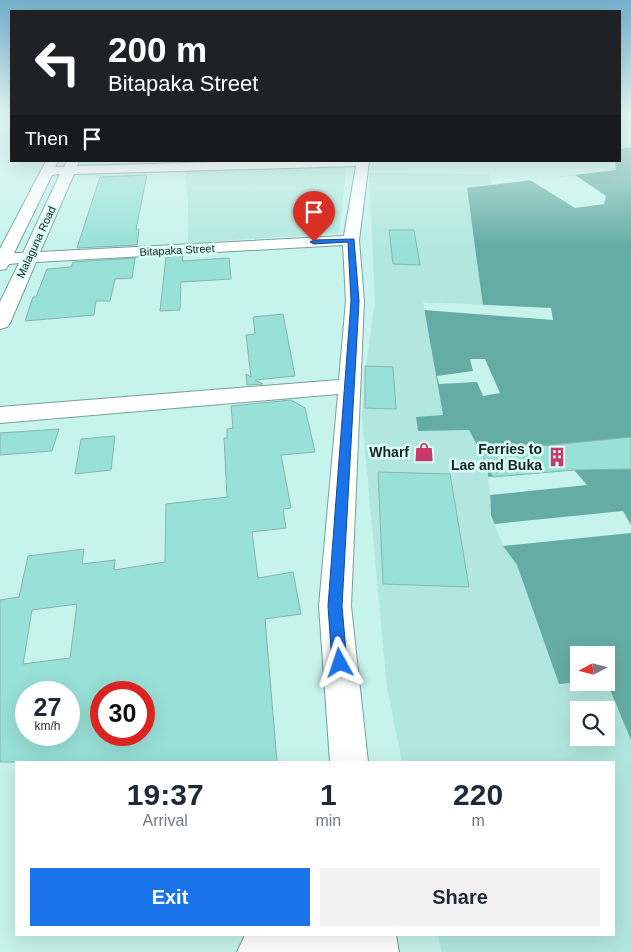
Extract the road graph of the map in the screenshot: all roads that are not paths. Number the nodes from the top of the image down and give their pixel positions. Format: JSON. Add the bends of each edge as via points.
{"nodes":[{"id":1,"x":363,"y":162,"type":"edge"},
{"id":2,"x":49,"y":166,"type":"edge"},
{"id":3,"x":71,"y":166,"type":"edge"},
{"id":4,"x":8,"y":234,"type":"edge"},
{"id":5,"x":351,"y":240,"type":"junction"},
{"id":6,"x":29,"y":258,"type":"junction"},
{"id":7,"x":1,"y":262,"type":"edge"},
{"id":8,"x":0,"y":323,"type":"edge"},
{"id":9,"x":349,"y":386,"type":"junction"},
{"id":10,"x":0,"y":415,"type":"edge"},
{"id":11,"x":349,"y":761,"type":"edge"},
{"id":12,"x":335,"y":936,"type":"edge"},
{"id":13,"x":372,"y":936,"type":"edge"},
{"id":14,"x":261,"y":952,"type":"edge"},
{"id":15,"x":375,"y":952,"type":"edge"}],
"edges":[{"from":1,"to":3,"type":"street"},
{"from":1,"to":5,"type":"street"},
{"from":2,"to":3,"type":"street"},
{"from":2,"to":4,"type":"street","name":"Malaguna Road"},
{"from":3,"to":6,"type":"street","name":"Malaguna Road"},
{"from":4,"to":7,"type":"street","name":"Malaguna Road"},
{"from":5,"to":6,"type":"street","name":"Bitapaka Street"},
{"from":5,"to":9,"type":"street","via":[[355,301]]},
{"from":6,"to":7,"type":"street","name":"Bitapaka Street"},
{"from":6,"to":8,"type":"street","name":"Malaguna Road"},
{"from":9,"to":10,"type":"street"},
{"from":9,"to":11,"type":"street","via":[[335,606]]},
{"from":12,"to":14,"type":"street"},
{"from":13,"to":15,"type":"street"}]}
